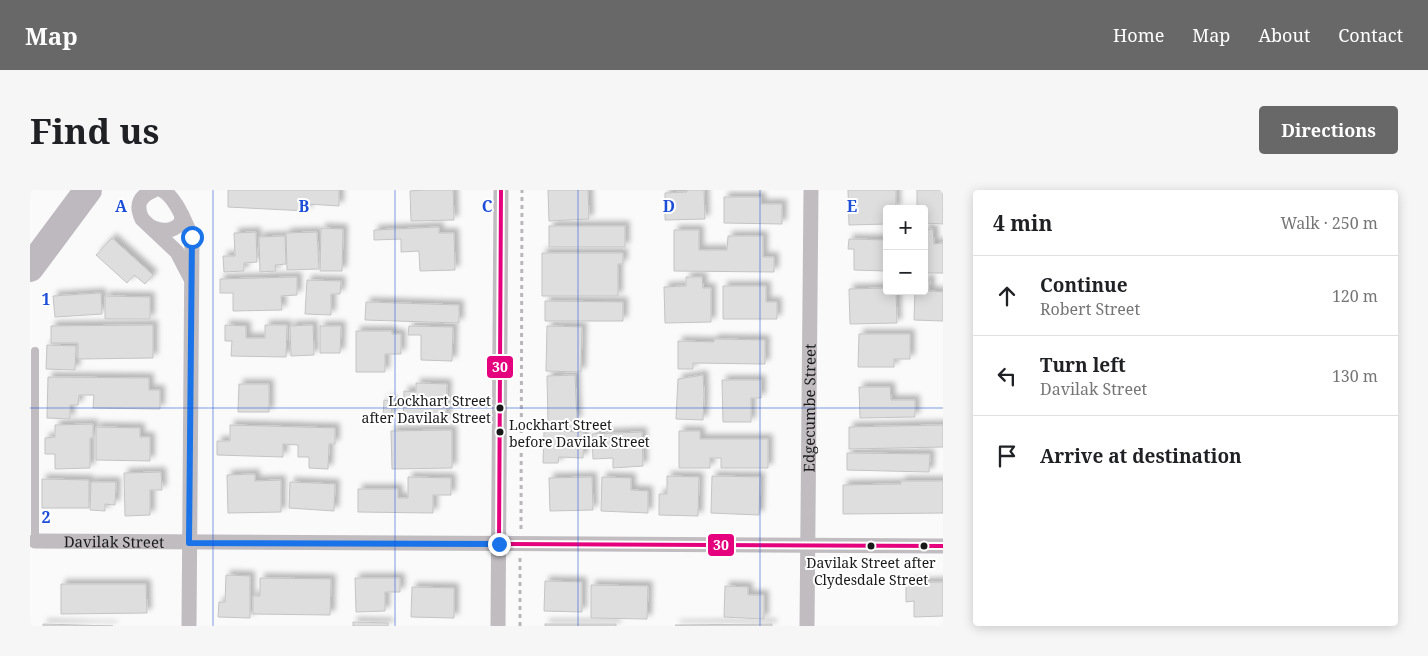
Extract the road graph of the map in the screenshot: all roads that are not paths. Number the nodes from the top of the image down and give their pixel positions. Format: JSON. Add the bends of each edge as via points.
{"nodes":[{"id":1,"x":88,"y":190,"type":"edge"},
{"id":2,"x":154,"y":190,"type":"edge"},
{"id":3,"x":162,"y":190,"type":"edge"},
{"id":4,"x":501,"y":190,"type":"edge"},
{"id":5,"x":811,"y":190,"type":"edge"},
{"id":6,"x":182,"y":215,"type":"junction"},
{"id":7,"x":151,"y":227,"type":"junction"},
{"id":8,"x":33,"y":267,"type":"edge"},
{"id":9,"x":191,"y":278,"type":"junction"},
{"id":10,"x":35,"y":351,"type":"dead end"},
{"id":11,"x":34,"y":541,"type":"joint"},
{"id":12,"x":189,"y":543,"type":"junction"},
{"id":13,"x":499,"y":544,"type":"junction"},
{"id":14,"x":807,"y":545,"type":"junction"},
{"id":15,"x":943,"y":546,"type":"edge"},
{"id":16,"x":189,"y":626,"type":"edge"},
{"id":17,"x":498,"y":626,"type":"edge"},
{"id":18,"x":807,"y":626,"type":"edge"}],
"edges":[{"from":1,"to":8,"type":"highway"},
{"from":2,"to":7,"type":"street","via":[[138,204],[142,219]]},
{"from":3,"to":6,"type":"street"},
{"from":4,"to":13,"type":"street"},
{"from":5,"to":14,"type":"street","name":"Edgecumbe Street"},
{"from":6,"to":7,"type":"street","via":[[181,223],[175,229],[161,231]]},
{"from":6,"to":9,"type":"street","via":[[192,237]]},
{"from":7,"to":9,"type":"street","via":[[177,252]]},
{"from":9,"to":12,"type":"street"},
{"from":10,"to":11,"type":"lane"},
{"from":11,"to":12,"type":"street","name":"Davilak Street"},
{"from":12,"to":13,"type":"street","name":"Davilak Street"},
{"from":12,"to":16,"type":"street"},
{"from":13,"to":14,"type":"street","name":"Davilak Street"},
{"from":13,"to":17,"type":"street"},
{"from":14,"to":15,"type":"street","name":"Davilak Street"},
{"from":14,"to":18,"type":"street","name":"Edgecumbe Street"}]}
